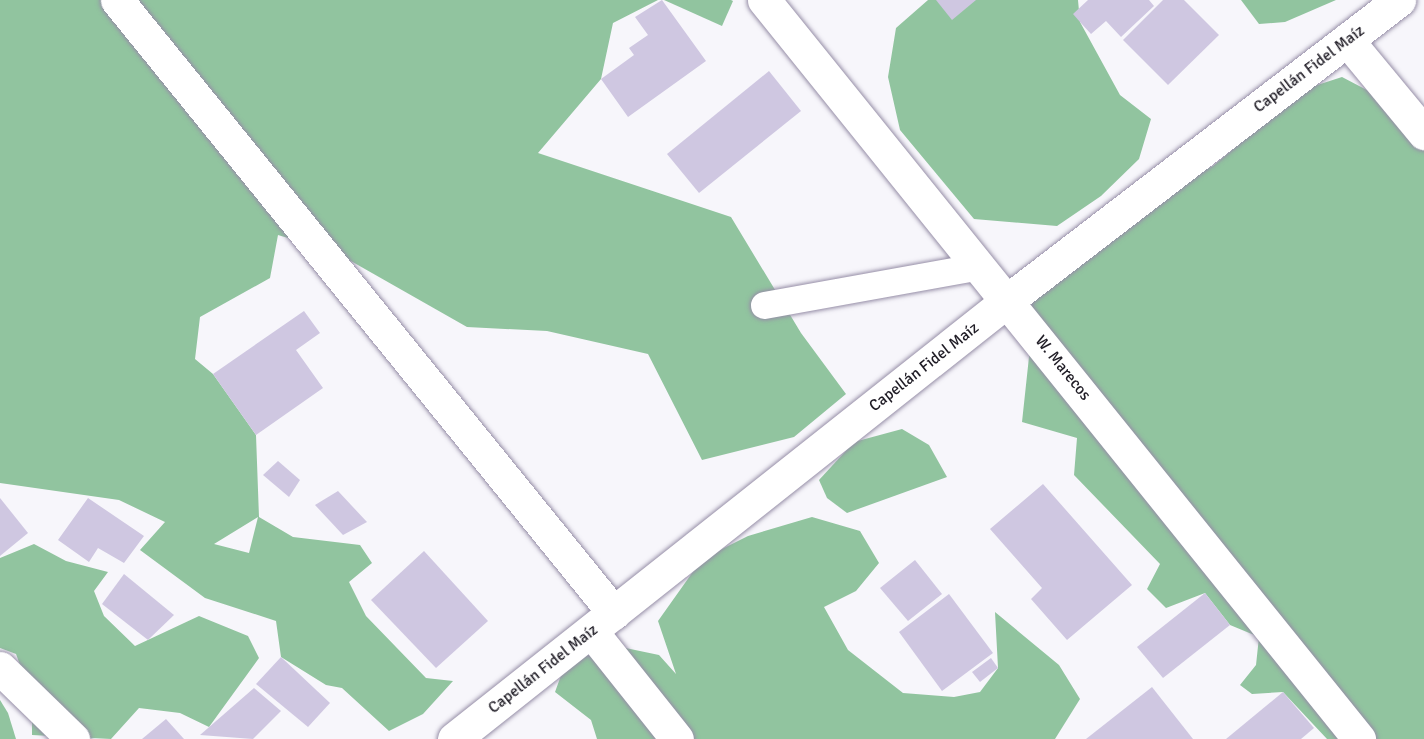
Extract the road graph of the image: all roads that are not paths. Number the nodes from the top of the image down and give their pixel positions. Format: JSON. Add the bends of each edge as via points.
{"nodes":[{"id":1,"x":117,"y":0,"type":"edge"},
{"id":2,"x":764,"y":0,"type":"edge"},
{"id":3,"x":1399,"y":0,"type":"edge"},
{"id":4,"x":1347,"y":40,"type":"junction"},
{"id":5,"x":1424,"y":133,"type":"edge"},
{"id":6,"x":981,"y":266,"type":"junction"},
{"id":7,"x":1008,"y":300,"type":"junction"},
{"id":8,"x":764,"y":305,"type":"dead end"},
{"id":9,"x":602,"y":622,"type":"junction"},
{"id":10,"x":0,"y":668,"type":"edge"},
{"id":11,"x":73,"y":739,"type":"edge"},
{"id":12,"x":454,"y":739,"type":"edge"},
{"id":13,"x":677,"y":739,"type":"edge"},
{"id":14,"x":1359,"y":739,"type":"edge"}],
"edges":[{"from":1,"to":9,"type":"street"},
{"from":2,"to":6,"type":"street","name":"W. Marecos"},
{"from":3,"to":4,"type":"street","name":"Capellán Fidel Maíz"},
{"from":4,"to":5,"type":"street"},
{"from":4,"to":7,"type":"street","name":"Capellán Fidel Maíz"},
{"from":6,"to":7,"type":"street","name":"W. Marecos"},
{"from":6,"to":8,"type":"lane"},
{"from":7,"to":9,"type":"street","name":"Capellán Fidel Maíz"},
{"from":7,"to":14,"type":"street","name":"W. Marecos"},
{"from":9,"to":12,"type":"street","name":"Capellán Fidel Maíz"},
{"from":9,"to":13,"type":"street"},
{"from":10,"to":11,"type":"street"}]}
